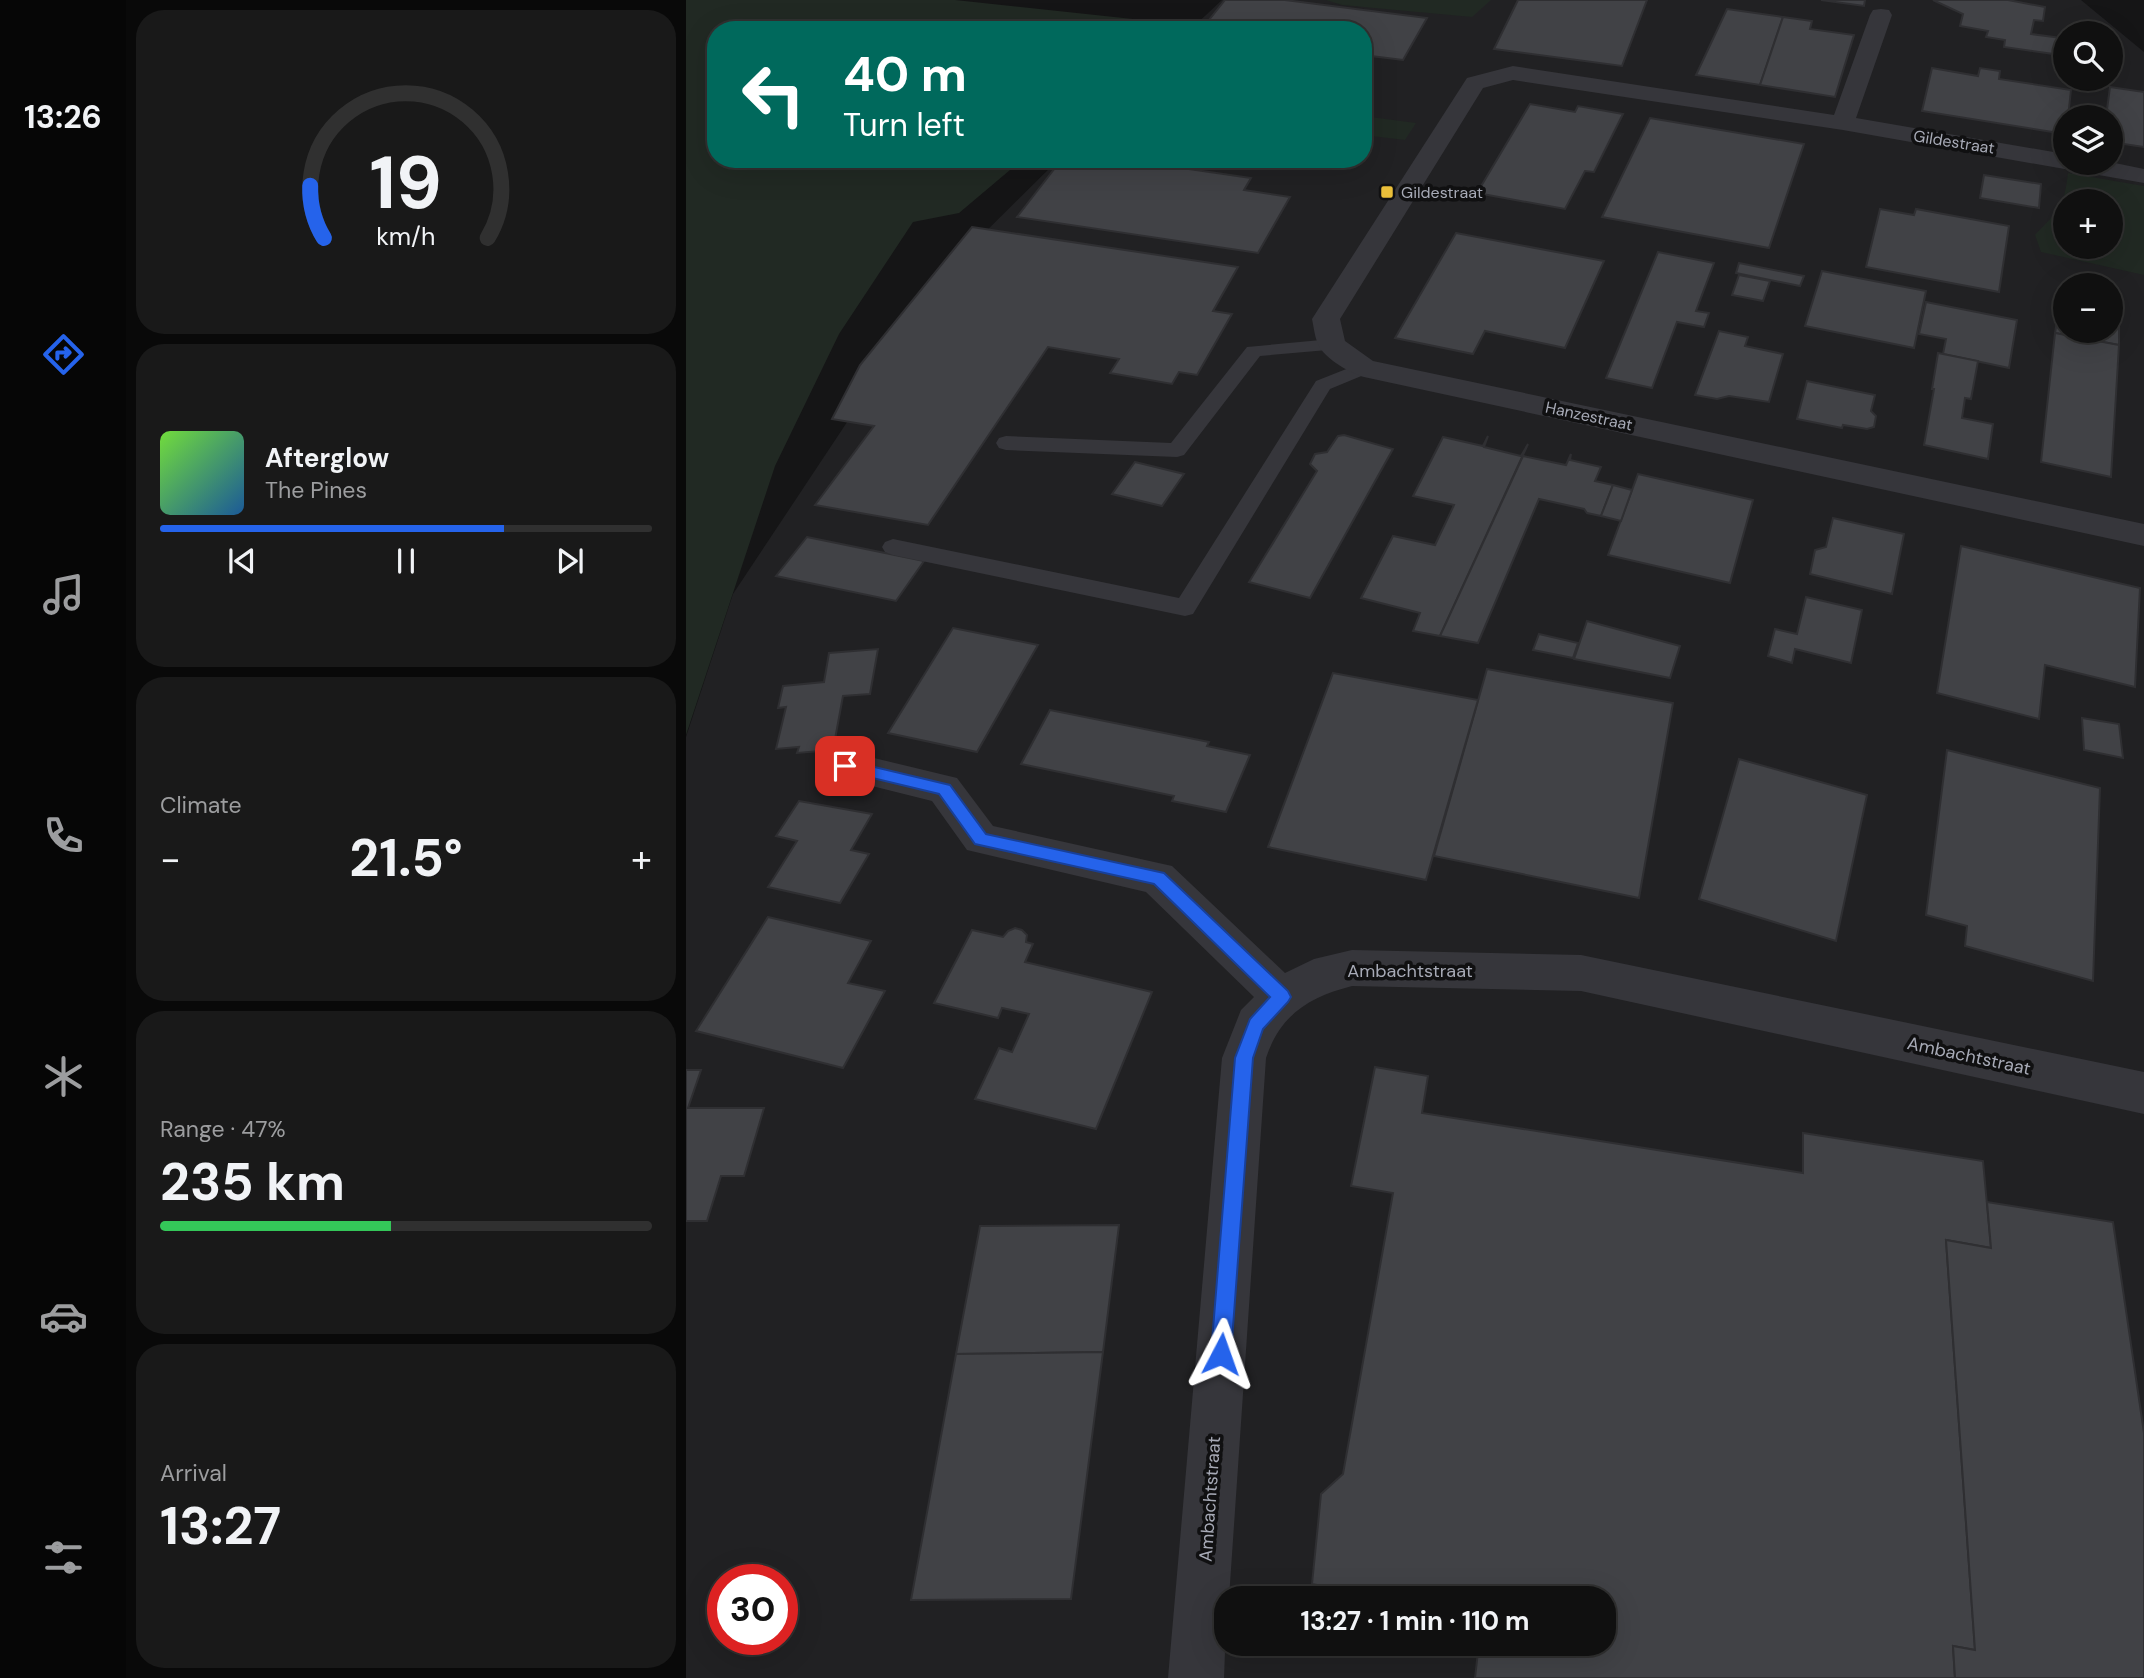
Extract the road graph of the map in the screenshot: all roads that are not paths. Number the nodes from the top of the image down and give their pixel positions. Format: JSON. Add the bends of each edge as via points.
{"nodes":[{"id":1,"x":1881,"y":15,"type":"dead end"},
{"id":2,"x":1843,"y":123,"type":"junction"},
{"id":3,"x":2053,"y":159,"type":"edge"},
{"id":4,"x":2123,"y":172,"type":"edge"},
{"id":5,"x":2144,"y":176,"type":"edge"},
{"id":6,"x":1332,"y":345,"type":"junction"},
{"id":7,"x":1364,"y":368,"type":"junction"},
{"id":8,"x":1006,"y":443,"type":"dead end"},
{"id":9,"x":2144,"y":535,"type":"edge"},
{"id":10,"x":892,"y":547,"type":"dead end"},
{"id":11,"x":845,"y":766,"type":"dead end"},
{"id":12,"x":1282,"y":997,"type":"junction"},
{"id":13,"x":2144,"y":1093,"type":"edge"},
{"id":14,"x":1196,"y":1678,"type":"edge"}],
"edges":[{"from":1,"to":2,"type":"street"},
{"from":2,"to":3,"type":"street","name":"Gildestraat"},
{"from":2,"to":6,"type":"street","name":"Gildestraat","via":[[1513,73],[1475,83],[1326,319]]},
{"from":4,"to":5,"type":"street"},
{"from":6,"to":7,"type":"street","name":"Hanzestraat"},
{"from":6,"to":8,"type":"lane","via":[[1254,351],[1177,450]]},
{"from":7,"to":9,"type":"street","name":"Hanzestraat"},
{"from":7,"to":10,"type":"lane","via":[[1323,385],[1185,608]]},
{"from":11,"to":12,"type":"street","via":[[944,789],[981,839],[1158,878]]},
{"from":12,"to":13,"type":"street","name":"Ambachtstraat","via":[[1314,977],[1352,968],[1581,973]]},
{"from":12,"to":14,"type":"street","name":"Ambachtstraat","via":[[1256,1024],[1244,1058]]}]}
